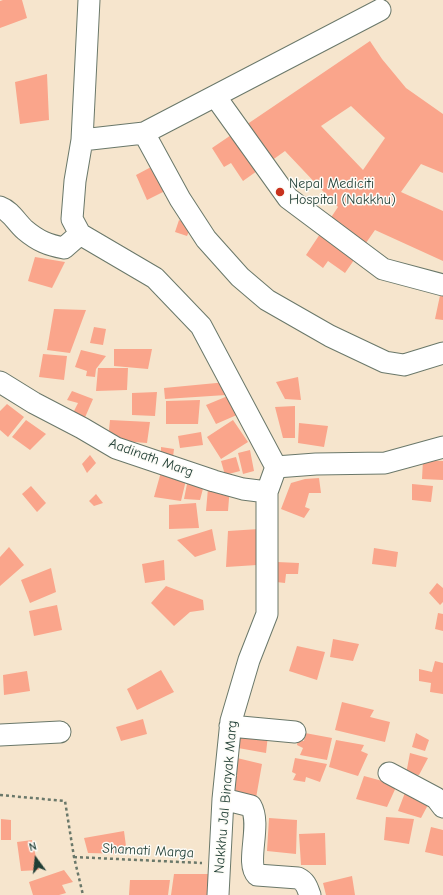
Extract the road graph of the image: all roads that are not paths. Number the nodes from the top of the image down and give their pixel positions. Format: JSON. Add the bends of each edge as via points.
{"nodes":[{"id":1,"x":90,"y":0,"type":"edge"},
{"id":2,"x":380,"y":10,"type":"dead end"},
{"id":3,"x":215,"y":96,"type":"junction"},
{"id":4,"x":144,"y":133,"type":"junction"},
{"id":5,"x":82,"y":140,"type":"junction"},
{"id":6,"x":0,"y":207,"type":"edge"},
{"id":7,"x":80,"y":234,"type":"junction"},
{"id":8,"x":443,"y":285,"type":"edge"},
{"id":9,"x":443,"y":353,"type":"edge"},
{"id":10,"x":0,"y":382,"type":"edge"},
{"id":11,"x":443,"y":447,"type":"edge"},
{"id":12,"x":276,"y":467,"type":"junction"},
{"id":13,"x":267,"y":492,"type":"junction"},
{"id":14,"x":230,"y":726,"type":"junction"},
{"id":15,"x":60,"y":732,"type":"dead end"},
{"id":16,"x":295,"y":732,"type":"dead end"},
{"id":17,"x":0,"y":735,"type":"edge"},
{"id":18,"x":389,"y":773,"type":"dead end"},
{"id":19,"x":223,"y":799,"type":"junction"},
{"id":20,"x":443,"y":806,"type":"edge"},
{"id":21,"x":218,"y":895,"type":"edge"},
{"id":22,"x":310,"y":895,"type":"edge"}],
"edges":[{"from":1,"to":5,"type":"street"},
{"from":2,"to":3,"type":"street"},
{"from":3,"to":4,"type":"street"},
{"from":3,"to":8,"type":"street","via":[[288,198],[383,269]]},
{"from":4,"to":5,"type":"street"},
{"from":4,"to":9,"type":"street","via":[[180,199],[206,238],[240,277],[267,300],[330,336],[385,362],[404,365]]},
{"from":5,"to":7,"type":"street","via":[[72,219]]},
{"from":6,"to":7,"type":"street","via":[[44,244],[64,248]]},
{"from":7,"to":12,"type":"street","via":[[155,278],[201,326]]},
{"from":10,"to":13,"type":"street","name":"Aadinath Marg","via":[[116,448],[214,481]]},
{"from":11,"to":12,"type":"street","via":[[385,463]]},
{"from":12,"to":13,"type":"street","name":"Nakkhu Jal Binayak Marg"},
{"from":13,"to":14,"type":"street","name":"Nakkhu Jal Binayak Marg","via":[[267,614],[249,660]]},
{"from":14,"to":16,"type":"street"},
{"from":14,"to":19,"type":"street","name":"Nakkhu Jal Binayak Marg"},
{"from":15,"to":17,"type":"street"},
{"from":18,"to":20,"type":"street","via":[[436,798]]},
{"from":19,"to":21,"type":"street","name":"Nakkhu Jal Binayak Marg"},
{"from":19,"to":22,"type":"street","via":[[251,806],[254,812],[252,858],[257,875],[298,878],[307,885]]}]}
